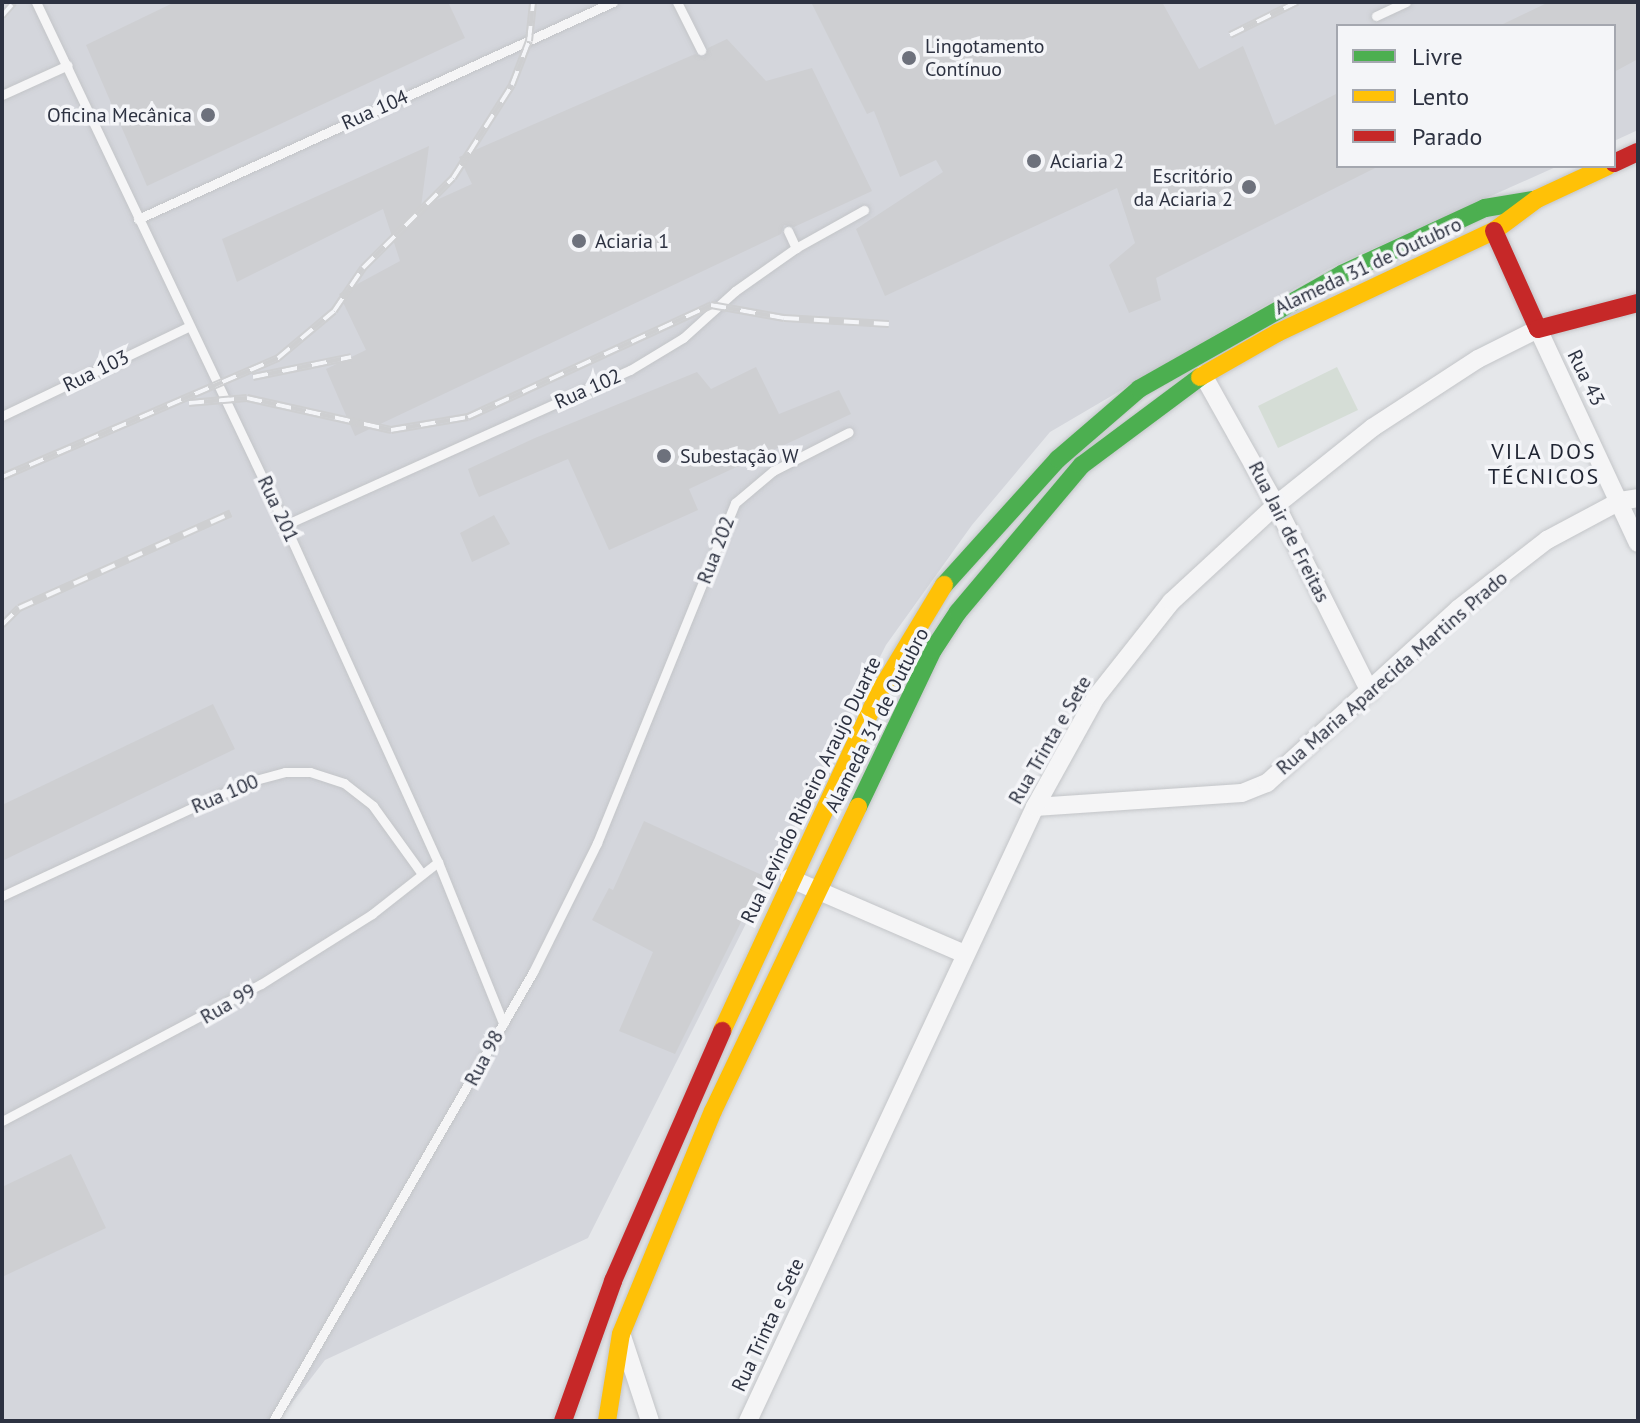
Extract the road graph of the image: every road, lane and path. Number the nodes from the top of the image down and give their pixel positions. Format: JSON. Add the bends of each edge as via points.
{"nodes":[{"id":1,"x":36,"y":2,"type":"edge"},
{"id":2,"x":613,"y":2,"type":"edge"},
{"id":3,"x":677,"y":2,"type":"edge"},
{"id":4,"x":1406,"y":2,"type":"edge"},
{"id":5,"x":1376,"y":16,"type":"dead end"},
{"id":6,"x":701,"y":50,"type":"dead end"},
{"id":7,"x":68,"y":65,"type":"junction"},
{"id":8,"x":2,"y":95,"type":"edge"},
{"id":9,"x":1638,"y":152,"type":"edge"},
{"id":10,"x":1616,"y":162,"type":"edge"},
{"id":11,"x":1604,"y":168,"type":"edge"},
{"id":12,"x":1537,"y":199,"type":"junction"},
{"id":13,"x":864,"y":210,"type":"dead end"},
{"id":14,"x":138,"y":219,"type":"junction"},
{"id":15,"x":788,"y":231,"type":"dead end"},
{"id":16,"x":1494,"y":231,"type":"junction"},
{"id":17,"x":796,"y":248,"type":"junction"},
{"id":18,"x":1638,"y":303,"type":"edge"},
{"id":19,"x":190,"y":326,"type":"junction"},
{"id":20,"x":1538,"y":329,"type":"junction"},
{"id":21,"x":1203,"y":375,"type":"junction"},
{"id":22,"x":2,"y":416,"type":"edge"},
{"id":23,"x":849,"y":432,"type":"dead end"},
{"id":24,"x":1058,"y":459,"type":"junction"},
{"id":25,"x":1074,"y":473,"type":"junction"},
{"id":26,"x":1629,"y":499,"type":"edge"},
{"id":27,"x":1276,"y":505,"type":"junction"},
{"id":28,"x":285,"y":525,"type":"junction"},
{"id":29,"x":1638,"y":543,"type":"edge"},
{"id":30,"x":666,"y":680,"type":"joint"},
{"id":31,"x":1370,"y":692,"type":"junction"},
{"id":32,"x":1035,"y":807,"type":"junction"},
{"id":33,"x":438,"y":862,"type":"junction"},
{"id":34,"x":422,"y":874,"type":"junction"},
{"id":35,"x":789,"y":878,"type":"junction"},
{"id":36,"x":818,"y":889,"type":"junction"},
{"id":37,"x":2,"y":896,"type":"edge"},
{"id":38,"x":965,"y":954,"type":"junction"},
{"id":39,"x":503,"y":1023,"type":"junction"},
{"id":40,"x":2,"y":1121,"type":"edge"},
{"id":41,"x":621,"y":1334,"type":"junction"},
{"id":42,"x":273,"y":1421,"type":"edge"},
{"id":43,"x":563,"y":1421,"type":"edge"},
{"id":44,"x":607,"y":1421,"type":"edge"},
{"id":45,"x":650,"y":1421,"type":"edge"},
{"id":46,"x":748,"y":1421,"type":"edge"}],
"edges":[{"from":1,"to":7,"type":"lane","name":"Rua 201"},
{"from":2,"to":14,"type":"lane","name":"Rua 104"},
{"from":3,"to":6,"type":"lane"},
{"from":4,"to":5,"type":"lane"},
{"from":7,"to":8,"type":"lane"},
{"from":7,"to":14,"type":"lane","name":"Rua 201"},
{"from":9,"to":10,"type":"main road"},
{"from":11,"to":12,"type":"main road","name":"Rua Levindo Ribeiro Araujo Duarte"},
{"from":12,"to":16,"type":"main road","name":"Rua Levindo Ribeiro Araujo Duarte"},
{"from":12,"to":24,"type":"main road","name":"Rua Levindo Ribeiro Araujo Duarte","via":[[1485,208],[1342,274],[1192,355],[1139,389]]},
{"from":13,"to":17,"type":"lane","name":"Rua 102"},
{"from":14,"to":19,"type":"lane","name":"Rua 201"},
{"from":15,"to":17,"type":"lane"},
{"from":16,"to":20,"type":"main road","name":"Rua 43"},
{"from":16,"to":21,"type":"main road","name":"Alameda 31 de Outubro","via":[[1277,333]]},
{"from":17,"to":28,"type":"lane","name":"Rua 102","via":[[735,291],[683,338],[630,370]]},
{"from":18,"to":20,"type":"main road","name":"Rua Trinta e Sete"},
{"from":19,"to":22,"type":"lane","name":"Rua 103"},
{"from":19,"to":28,"type":"lane","name":"Rua 201"},
{"from":20,"to":26,"type":"street","name":"Rua 43"},
{"from":20,"to":27,"type":"street","name":"Rua Trinta e Sete","via":[[1478,359],[1372,428]]},
{"from":21,"to":25,"type":"main road","name":"Alameda 31 de Outubro"},
{"from":21,"to":27,"type":"street","name":"Rua Jair de Freitas"},
{"from":23,"to":30,"type":"lane","name":"Rua 202","via":[[750,485],[735,503]]},
{"from":24,"to":25,"type":"main road"},
{"from":24,"to":35,"type":"main road","name":"Rua Levindo Ribeiro Araujo Duarte","via":[[940,590],[880,691]]},
{"from":25,"to":36,"type":"main road","name":"Alameda 31 de Outubro","via":[[933,650]]},
{"from":26,"to":29,"type":"street","name":"Rua 43"},
{"from":26,"to":31,"type":"street","name":"Rua Maria Aparecida Martins Prado","via":[[1547,540],[1458,609]]},
{"from":27,"to":31,"type":"street","name":"Rua Jair de Freitas"},
{"from":27,"to":32,"type":"street","name":"Rua Trinta e Sete","via":[[1171,602],[1096,697]]},
{"from":28,"to":33,"type":"lane","name":"Rua 201"},
{"from":30,"to":39,"type":"lane","name":"Rua 98","via":[[597,843]]},
{"from":31,"to":32,"type":"street","name":"Rua Maria Aparecida Martins Prado","via":[[1291,765],[1242,793]]},
{"from":32,"to":38,"type":"street","name":"Rua Trinta e Sete"},
{"from":33,"to":34,"type":"lane","name":"Rua 99"},
{"from":33,"to":39,"type":"lane","name":"Rua 201"},
{"from":34,"to":37,"type":"lane","name":"Rua 100","via":[[373,806],[344,783],[310,772],[285,772],[248,782]]},
{"from":34,"to":40,"type":"lane","name":"Rua 99","via":[[372,914],[261,984]]},
{"from":35,"to":36,"type":"street"},
{"from":35,"to":43,"type":"main road","name":"Rua Levindo Ribeiro Araujo Duarte","via":[[594,1330]]},
{"from":36,"to":38,"type":"street"},
{"from":36,"to":41,"type":"main road","name":"Alameda 31 de Outubro","via":[[713,1111]]},
{"from":38,"to":46,"type":"street","name":"Rua Trinta e Sete"},
{"from":39,"to":42,"type":"lane","name":"Rua 98"},
{"from":41,"to":44,"type":"main road","name":"Alameda 31 de Outubro"},
{"from":41,"to":45,"type":"street"}]}
